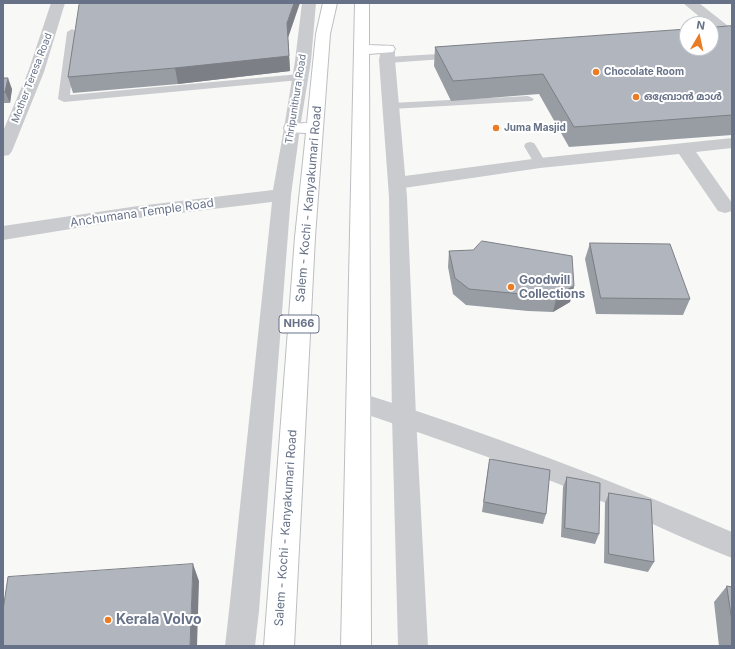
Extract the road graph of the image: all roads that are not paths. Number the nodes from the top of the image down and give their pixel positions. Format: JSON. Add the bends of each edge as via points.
{"nodes":[{"id":1,"x":58,"y":3,"type":"edge"},
{"id":2,"x":309,"y":3,"type":"edge"},
{"id":3,"x":330,"y":3,"type":"edge"},
{"id":4,"x":362,"y":3,"type":"edge"},
{"id":5,"x":690,"y":3,"type":"edge"},
{"id":6,"x":72,"y":32,"type":"dead end"},
{"id":7,"x":727,"y":33,"type":"edge"},
{"id":8,"x":361,"y":50,"type":"junction"},
{"id":9,"x":387,"y":55,"type":"junction"},
{"id":10,"x":465,"y":55,"type":"edge"},
{"id":11,"x":300,"y":77,"type":"junction"},
{"id":12,"x":528,"y":99,"type":"dead end"},
{"id":13,"x":392,"y":106,"type":"junction"},
{"id":14,"x":292,"y":128,"type":"junction"},
{"id":15,"x":314,"y":128,"type":"junction"},
{"id":16,"x":732,"y":143,"type":"edge"},
{"id":17,"x":530,"y":146,"type":"dead end"},
{"id":18,"x":684,"y":148,"type":"junction"},
{"id":19,"x":3,"y":151,"type":"edge"},
{"id":20,"x":540,"y":164,"type":"junction"},
{"id":21,"x":397,"y":183,"type":"junction"},
{"id":22,"x":282,"y":195,"type":"junction"},
{"id":23,"x":724,"y":207,"type":"dead end"},
{"id":24,"x":3,"y":233,"type":"edge"},
{"id":25,"x":358,"y":402,"type":"junction"},
{"id":26,"x":404,"y":417,"type":"junction"},
{"id":27,"x":732,"y":545,"type":"edge"},
{"id":28,"x":240,"y":646,"type":"edge"},
{"id":29,"x":279,"y":646,"type":"edge"},
{"id":30,"x":356,"y":646,"type":"edge"},
{"id":31,"x":413,"y":646,"type":"edge"}],
"edges":[{"from":1,"to":19,"type":"street","name":"Mother Teresa Road","via":[[36,72]]},
{"from":2,"to":11,"type":"street","name":"Thripunithura Road"},
{"from":3,"to":15,"type":"highway","name":"Salem - Kochi - Kanyakumari Road","number":"NH66","via":[[323,34]]},
{"from":4,"to":8,"type":"highway"},
{"from":5,"to":7,"type":"street"},
{"from":6,"to":11,"type":"lane","via":[[64,99]]},
{"from":8,"to":9,"type":"highway"},
{"from":8,"to":25,"type":"highway"},
{"from":9,"to":10,"type":"lane"},
{"from":9,"to":13,"type":"street"},
{"from":11,"to":14,"type":"street","name":"Thripunithura Road"},
{"from":12,"to":13,"type":"lane"},
{"from":13,"to":21,"type":"street"},
{"from":14,"to":15,"type":"highway"},
{"from":14,"to":22,"type":"street","name":"Thripunithura Road"},
{"from":15,"to":29,"type":"highway","name":"Salem - Kochi - Kanyakumari Road","number":"NH66"},
{"from":16,"to":18,"type":"street"},
{"from":17,"to":20,"type":"lane"},
{"from":18,"to":20,"type":"street"},
{"from":18,"to":23,"type":"street"},
{"from":20,"to":21,"type":"street"},
{"from":21,"to":26,"type":"street"},
{"from":22,"to":24,"type":"street","name":"Anchumana Temple Road","via":[[138,212]]},
{"from":22,"to":28,"type":"street","name":"Thripunithura Road"},
{"from":25,"to":26,"type":"street"},
{"from":25,"to":30,"type":"highway"},
{"from":26,"to":27,"type":"street","via":[[561,472]]},
{"from":26,"to":31,"type":"street"}]}
